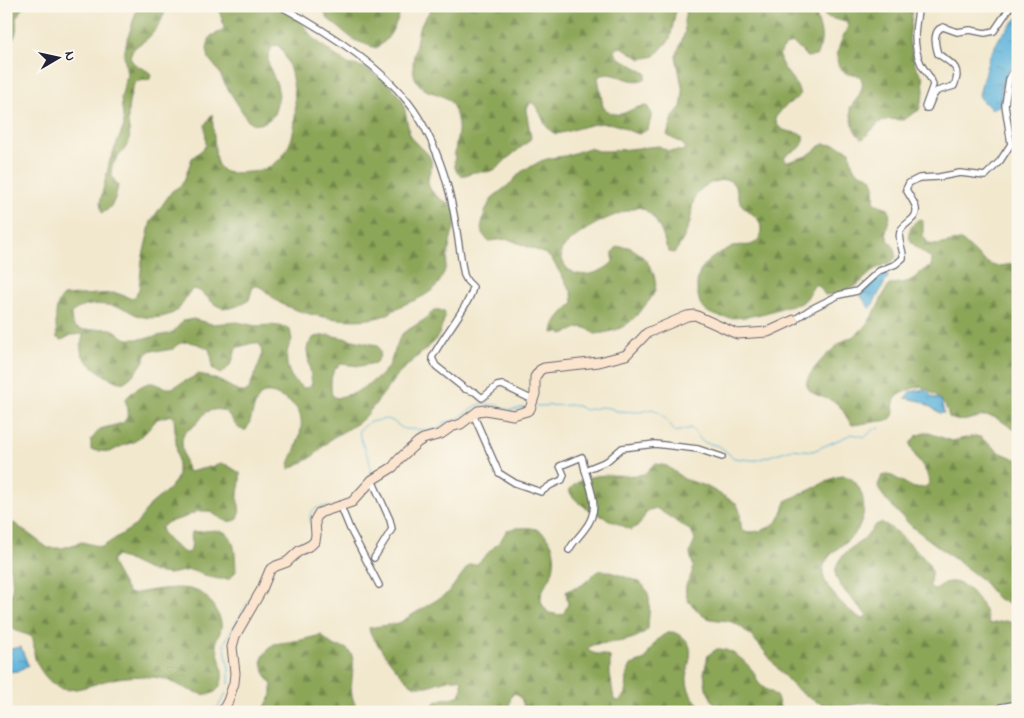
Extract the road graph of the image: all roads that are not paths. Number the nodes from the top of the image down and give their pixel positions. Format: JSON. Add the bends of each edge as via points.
{"nodes":[{"id":1,"x":280,"y":6,"type":"edge"},
{"id":2,"x":919,"y":6,"type":"edge"},
{"id":3,"x":1011,"y":6,"type":"edge"},
{"id":4,"x":1018,"y":63,"type":"edge"},
{"id":5,"x":794,"y":320,"type":"joint"},
{"id":6,"x":532,"y":404,"type":"junction"},
{"id":7,"x":473,"y":414,"type":"junction"},
{"id":8,"x":722,"y":457,"type":"dead end"},
{"id":9,"x":585,"y":470,"type":"junction"},
{"id":10,"x":372,"y":480,"type":"junction"},
{"id":11,"x":341,"y":506,"type":"junction"},
{"id":12,"x":570,"y":550,"type":"dead end"},
{"id":13,"x":374,"y":558,"type":"dead end"},
{"id":14,"x":379,"y":585,"type":"dead end"},
{"id":15,"x":1018,"y":706,"type":"edge"},
{"id":16,"x":222,"y":712,"type":"edge"},
{"id":17,"x":997,"y":712,"type":"edge"}],
"edges":[{"from":1,"to":6,"type":"street","via":[[369,64],[407,100],[426,132],[448,185],[464,275],[473,287],[437,346],[432,358],[436,366],[480,398],[502,385]]},
{"from":2,"to":3,"type":"street","via":[[914,43],[933,85],[926,108],[938,92],[954,86],[958,76],[956,68],[938,54],[935,37],[939,28],[956,32],[994,31]]},
{"from":4,"to":5,"type":"street","via":[[1009,80],[1004,105],[1011,144],[994,168],[985,176],[960,173],[919,178],[909,183],[906,189],[916,211],[900,231],[903,258],[879,271],[857,291],[839,295]]},
{"from":5,"to":6,"type":"street","via":[[768,332],[737,334],[695,315],[687,316],[647,333],[626,355],[540,370],[535,377]]},
{"from":6,"to":7,"type":"street","via":[[521,414],[481,409]]},
{"from":7,"to":9,"type":"street","via":[[499,473],[515,483],[541,492],[562,480],[564,475],[560,466],[582,457]]},
{"from":7,"to":10,"type":"street","via":[[441,434],[423,439],[393,468]]},
{"from":8,"to":9,"type":"street","via":[[698,449],[655,444],[622,448],[606,461]]},
{"from":9,"to":12,"type":"street","via":[[594,507],[592,520]]},
{"from":10,"to":11,"type":"street","via":[[356,498]]},
{"from":10,"to":13,"type":"street","via":[[392,529]]},
{"from":11,"to":14,"type":"street"},
{"from":11,"to":16,"type":"street","via":[[319,513],[312,545],[270,570],[235,636],[232,647],[234,683]]},
{"from":15,"to":17,"type":"street","via":[[1001,707]]}]}
